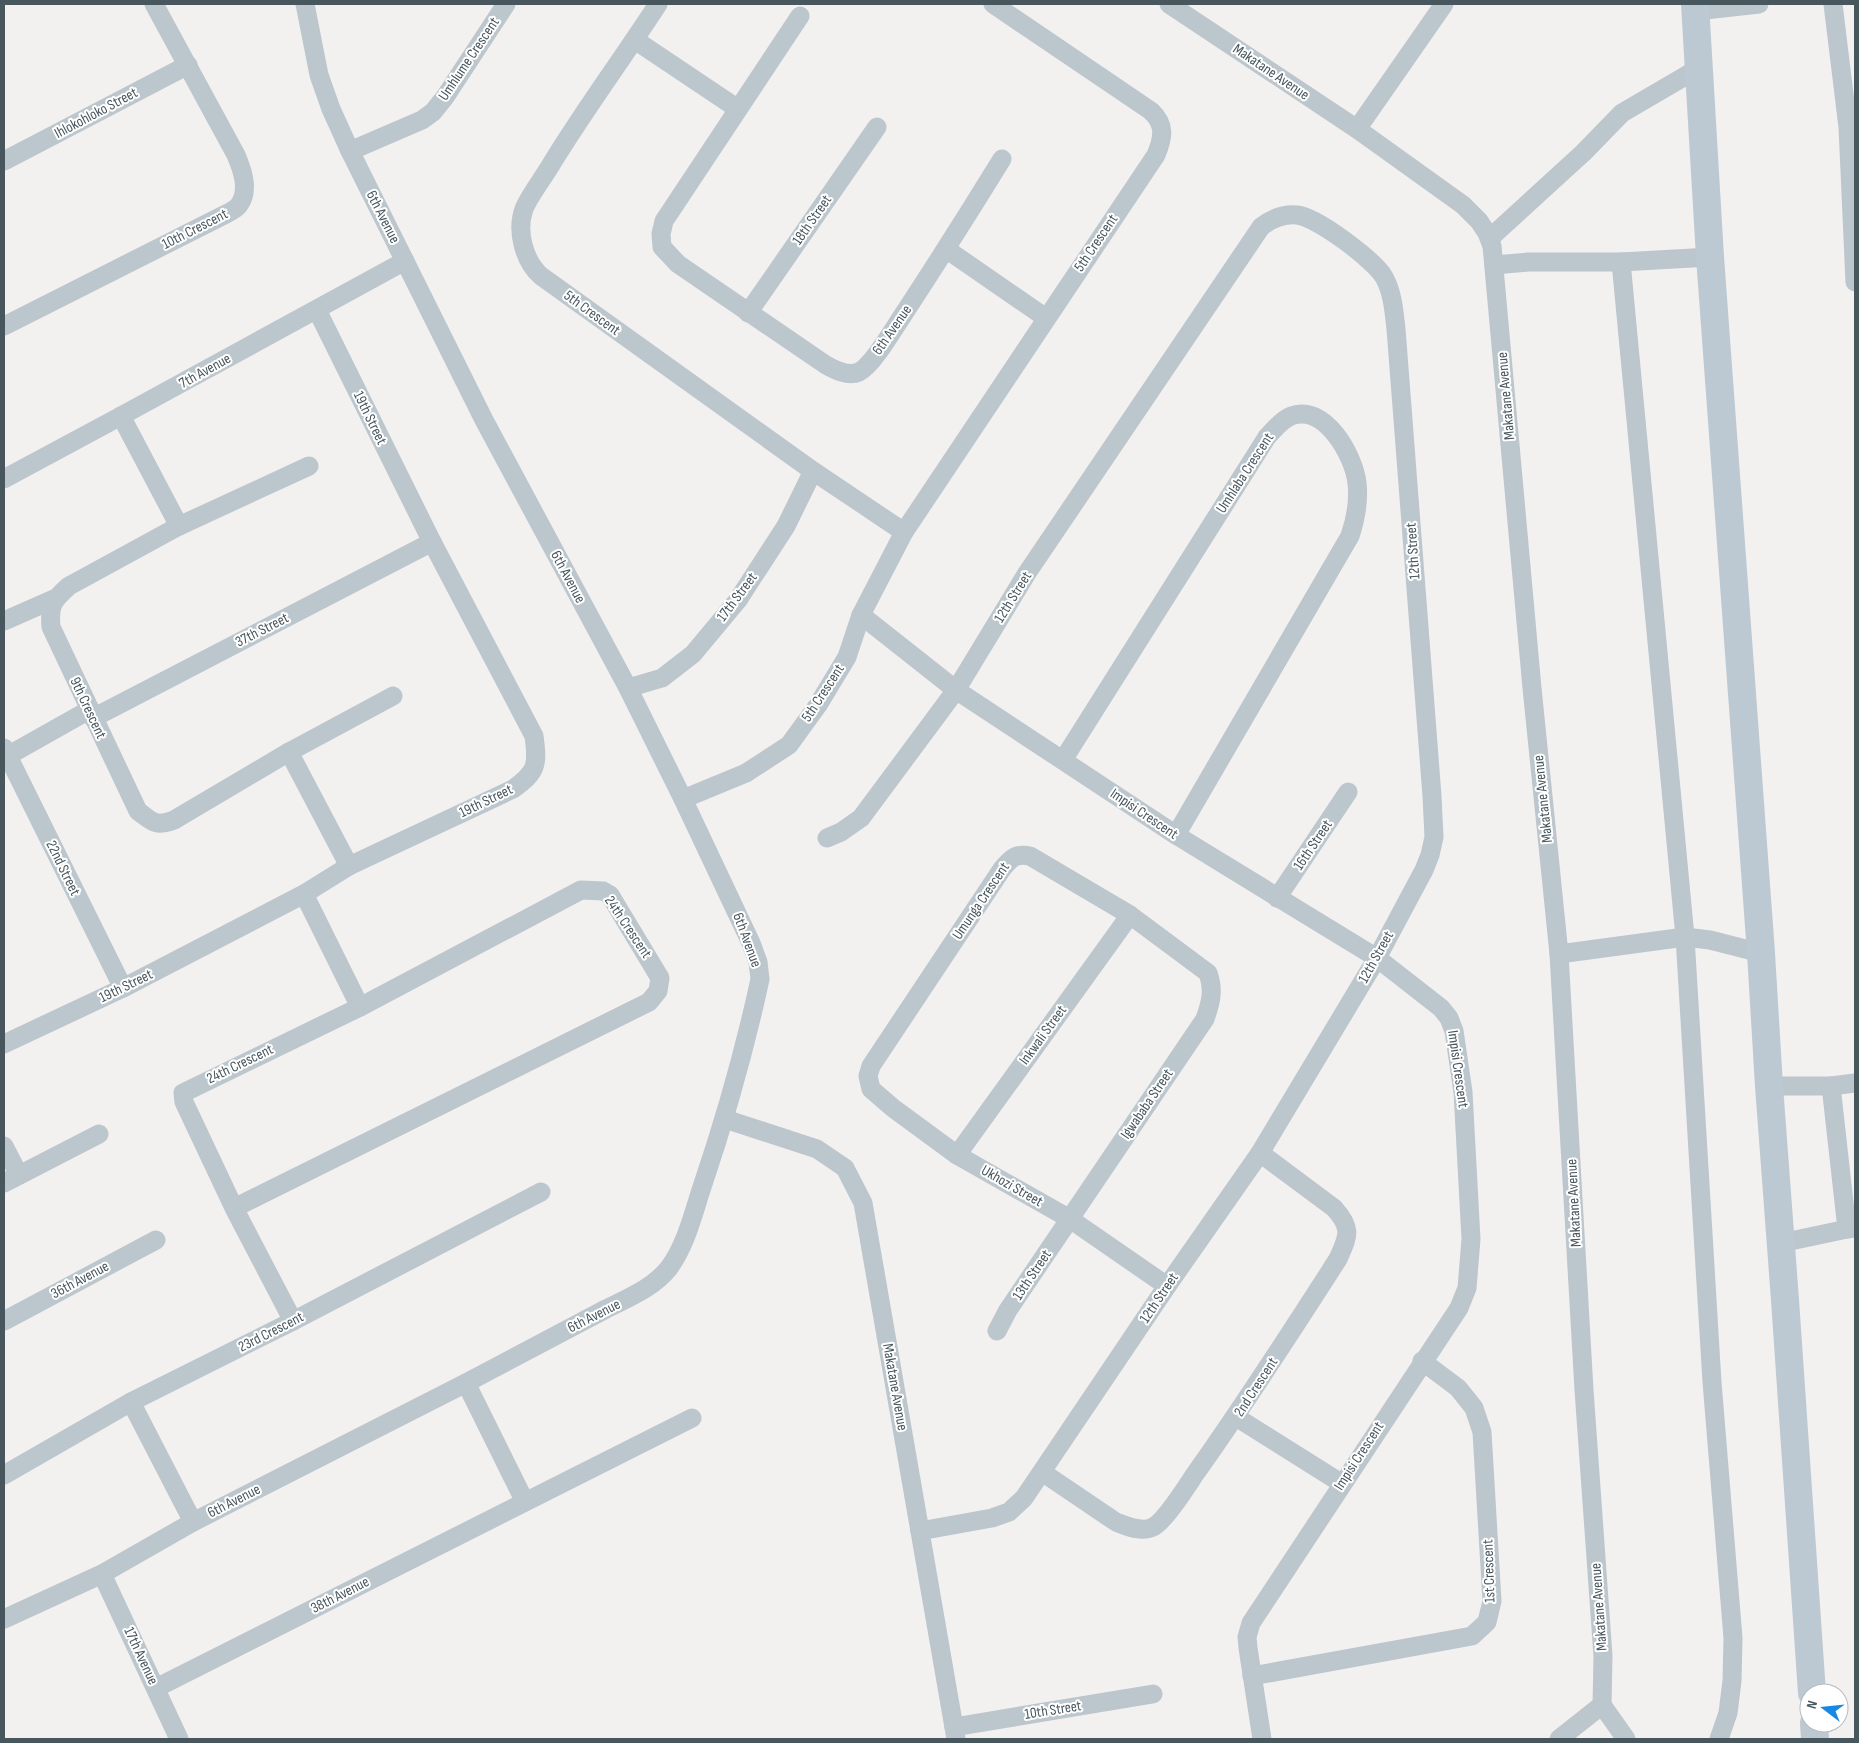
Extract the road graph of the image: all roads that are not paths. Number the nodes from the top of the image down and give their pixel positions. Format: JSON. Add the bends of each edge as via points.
{"nodes":[{"id":1,"x":154,"y":4,"type":"edge"},
{"id":2,"x":305,"y":4,"type":"edge"},
{"id":3,"x":506,"y":4,"type":"edge"},
{"id":4,"x":658,"y":4,"type":"edge"},
{"id":5,"x":994,"y":4,"type":"edge"},
{"id":6,"x":1169,"y":4,"type":"edge"},
{"id":7,"x":1444,"y":4,"type":"edge"},
{"id":8,"x":1759,"y":4,"type":"edge"},
{"id":9,"x":1833,"y":4,"type":"edge"},
{"id":10,"x":1695,"y":7,"type":"edge"},
{"id":11,"x":800,"y":16,"type":"dead end"},
{"id":12,"x":635,"y":40,"type":"junction"},
{"id":13,"x":188,"y":65,"type":"junction"},
{"id":14,"x":1699,"y":68,"type":"junction"},
{"id":15,"x":738,"y":109,"type":"junction"},
{"id":16,"x":1852,"y":126,"type":"edge"},
{"id":17,"x":877,"y":127,"type":"dead end"},
{"id":18,"x":1357,"y":129,"type":"junction"},
{"id":19,"x":350,"y":151,"type":"junction"},
{"id":20,"x":1002,"y":159,"type":"dead end"},
{"id":21,"x":4,"y":161,"type":"edge"},
{"id":22,"x":1490,"y":238,"type":"junction"},
{"id":23,"x":946,"y":249,"type":"junction"},
{"id":24,"x":1710,"y":257,"type":"junction"},
{"id":25,"x":405,"y":261,"type":"junction"},
{"id":26,"x":1621,"y":262,"type":"junction"},
{"id":27,"x":1494,"y":265,"type":"junction"},
{"id":28,"x":1855,"y":270,"type":"edge"},
{"id":29,"x":317,"y":310,"type":"junction"},
{"id":30,"x":748,"y":313,"type":"junction"},
{"id":31,"x":1046,"y":318,"type":"junction"},
{"id":32,"x":4,"y":326,"type":"edge"},
{"id":33,"x":121,"y":416,"type":"junction"},
{"id":34,"x":309,"y":466,"type":"dead end"},
{"id":35,"x":6,"y":471,"type":"edge"},
{"id":36,"x":813,"y":471,"type":"junction"},
{"id":37,"x":179,"y":526,"type":"junction"},
{"id":38,"x":904,"y":532,"type":"junction"},
{"id":39,"x":432,"y":542,"type":"junction"},
{"id":40,"x":54,"y":598,"type":"junction"},
{"id":41,"x":861,"y":615,"type":"junction"},
{"id":42,"x":4,"y":621,"type":"edge"},
{"id":43,"x":628,"y":688,"type":"junction"},
{"id":44,"x":956,"y":690,"type":"junction"},
{"id":45,"x":393,"y":696,"type":"dead end"},
{"id":46,"x":91,"y":714,"type":"junction"},
{"id":47,"x":289,"y":752,"type":"junction"},
{"id":48,"x":5,"y":754,"type":"edge"},
{"id":49,"x":1063,"y":760,"type":"junction"},
{"id":50,"x":1348,"y":792,"type":"dead end"},
{"id":51,"x":683,"y":799,"type":"junction"},
{"id":52,"x":1176,"y":836,"type":"junction"},
{"id":53,"x":827,"y":838,"type":"dead end"},
{"id":54,"x":349,"y":866,"type":"junction"},
{"id":55,"x":304,"y":894,"type":"junction"},
{"id":56,"x":1278,"y":898,"type":"junction"},
{"id":57,"x":1130,"y":915,"type":"junction"},
{"id":58,"x":1685,"y":937,"type":"junction"},
{"id":59,"x":1761,"y":953,"type":"junction"},
{"id":60,"x":1559,"y":954,"type":"junction"},
{"id":61,"x":1377,"y":958,"type":"junction"},
{"id":62,"x":1212,"y":984,"type":"joint"},
{"id":63,"x":123,"y":988,"type":"junction"},
{"id":64,"x":360,"y":1007,"type":"junction"},
{"id":65,"x":4,"y":1044,"type":"edge"},
{"id":66,"x":868,"y":1076,"type":"joint"},
{"id":67,"x":1855,"y":1083,"type":"edge"},
{"id":68,"x":1768,"y":1086,"type":"junction"},
{"id":69,"x":1831,"y":1086,"type":"junction"},
{"id":70,"x":724,"y":1119,"type":"junction"},
{"id":71,"x":99,"y":1134,"type":"dead end"},
{"id":72,"x":4,"y":1146,"type":"edge"},
{"id":73,"x":1260,"y":1153,"type":"junction"},
{"id":74,"x":957,"y":1155,"type":"junction"},
{"id":75,"x":11,"y":1179,"type":"edge"},
{"id":76,"x":541,"y":1192,"type":"dead end"},
{"id":77,"x":234,"y":1208,"type":"junction"},
{"id":78,"x":1070,"y":1220,"type":"junction"},
{"id":79,"x":1851,"y":1229,"type":"edge"},
{"id":80,"x":156,"y":1240,"type":"dead end"},
{"id":81,"x":1781,"y":1243,"type":"junction"},
{"id":82,"x":1167,"y":1286,"type":"junction"},
{"id":83,"x":4,"y":1321,"type":"edge"},
{"id":84,"x":293,"y":1321,"type":"junction"},
{"id":85,"x":997,"y":1331,"type":"dead end"},
{"id":86,"x":1422,"y":1361,"type":"junction"},
{"id":87,"x":466,"y":1383,"type":"junction"},
{"id":88,"x":131,"y":1402,"type":"junction"},
{"id":89,"x":1236,"y":1417,"type":"junction"},
{"id":90,"x":692,"y":1418,"type":"dead end"},
{"id":91,"x":1042,"y":1472,"type":"junction"},
{"id":92,"x":4,"y":1475,"type":"edge"},
{"id":93,"x":1342,"y":1483,"type":"junction"},
{"id":94,"x":524,"y":1502,"type":"junction"},
{"id":95,"x":194,"y":1522,"type":"junction"},
{"id":96,"x":920,"y":1531,"type":"junction"},
{"id":97,"x":102,"y":1574,"type":"junction"},
{"id":98,"x":4,"y":1619,"type":"edge"},
{"id":99,"x":1252,"y":1676,"type":"junction"},
{"id":100,"x":1811,"y":1683,"type":"edge"},
{"id":101,"x":156,"y":1688,"type":"junction"},
{"id":102,"x":1153,"y":1694,"type":"dead end"},
{"id":103,"x":1602,"y":1705,"type":"junction"},
{"id":104,"x":955,"y":1733,"type":"edge"},
{"id":105,"x":179,"y":1739,"type":"edge"},
{"id":106,"x":1262,"y":1739,"type":"edge"},
{"id":107,"x":1559,"y":1739,"type":"edge"},
{"id":108,"x":1626,"y":1739,"type":"edge"},
{"id":109,"x":1719,"y":1739,"type":"edge"}],
"edges":[{"from":1,"to":13,"type":"street","name":"10th Crescent"},
{"from":2,"to":19,"type":"street","name":"6th Avenue","via":[[319,75],[330,109]]},
{"from":3,"to":19,"type":"street","name":"Umhlume Crescent","via":[[433,112]]},
{"from":4,"to":12,"type":"street","name":"5th Crescent"},
{"from":5,"to":31,"type":"street","name":"5th Crescent","via":[[1151,111],[1162,126],[1162,142],[1156,155]]},
{"from":6,"to":18,"type":"street","name":"Makatane Avenue"},
{"from":7,"to":18,"type":"street"},
{"from":8,"to":10,"type":"street"},
{"from":9,"to":16,"type":"street"},
{"from":10,"to":14,"type":"main road"},
{"from":11,"to":15,"type":"street","name":"6th Avenue"},
{"from":12,"to":15,"type":"street"},
{"from":12,"to":36,"type":"street","name":"5th Crescent","via":[[524,209],[522,237],[528,261],[541,276]]},
{"from":13,"to":21,"type":"street","name":"Ihlokohloko Street"},
{"from":13,"to":32,"type":"street","name":"10th Crescent","via":[[241,167],[244,189],[239,205]]},
{"from":14,"to":22,"type":"street","via":[[1622,113]]},
{"from":14,"to":24,"type":"main road"},
{"from":15,"to":30,"type":"street","name":"6th Avenue","via":[[664,221],[661,242],[678,264]]},
{"from":16,"to":28,"type":"street"},
{"from":17,"to":30,"type":"street","name":"18th Street"},
{"from":18,"to":22,"type":"street","name":"Makatane Avenue","via":[[1463,205]]},
{"from":19,"to":25,"type":"street","name":"6th Avenue"},
{"from":20,"to":23,"type":"street","name":"6th Avenue"},
{"from":22,"to":27,"type":"street","name":"Makatane Avenue"},
{"from":23,"to":30,"type":"street","name":"6th Avenue","via":[[887,339],[865,368],[857,373],[840,372],[826,366]]},
{"from":23,"to":31,"type":"street"},
{"from":24,"to":26,"type":"street"},
{"from":24,"to":59,"type":"main road"},
{"from":25,"to":29,"type":"street","name":"7th Avenue"},
{"from":25,"to":43,"type":"street","name":"6th Avenue","via":[[484,420]]},
{"from":26,"to":27,"type":"street"},
{"from":26,"to":58,"type":"street"},
{"from":27,"to":60,"type":"street","name":"Makatane Avenue"},
{"from":29,"to":33,"type":"street","name":"7th Avenue"},
{"from":29,"to":39,"type":"street","name":"19th Street"},
{"from":31,"to":38,"type":"street","name":"5th Crescent"},
{"from":33,"to":35,"type":"street","name":"7th Avenue"},
{"from":33,"to":37,"type":"street"},
{"from":34,"to":37,"type":"street"},
{"from":36,"to":38,"type":"street","name":"5th Crescent"},
{"from":36,"to":43,"type":"street","name":"17th Street","via":[[786,526],[738,600],[693,654],[662,678]]},
{"from":37,"to":40,"type":"street","via":[[69,586]]},
{"from":38,"to":41,"type":"street","name":"5th Crescent"},
{"from":39,"to":46,"type":"street","name":"37th Street"},
{"from":39,"to":54,"type":"street","name":"19th Street","via":[[534,736],[535,767],[512,789]]},
{"from":40,"to":42,"type":"street"},
{"from":40,"to":46,"type":"street","name":"9th Crescent","via":[[49,613],[51,627]]},
{"from":41,"to":44,"type":"street","name":"Impisi Crescent"},
{"from":41,"to":51,"type":"street","name":"5th Crescent","via":[[847,657],[789,745],[746,773]]},
{"from":43,"to":51,"type":"street","name":"6th Avenue"},
{"from":44,"to":49,"type":"street","name":"Impisi Crescent"},
{"from":44,"to":53,"type":"street","name":"12th Street","via":[[861,818]]},
{"from":44,"to":61,"type":"street","name":"12th Street","via":[[1027,573],[1261,227],[1278,217],[1296,215],[1311,219],[1345,241],[1383,275],[1390,288],[1394,308],[1434,837],[1424,870]]},
{"from":45,"to":47,"type":"street","name":"9th Crescent"},
{"from":46,"to":47,"type":"street","name":"9th Crescent","via":[[138,810],[151,821],[162,824]]},
{"from":46,"to":48,"type":"street","name":"37th Street"},
{"from":47,"to":54,"type":"street"},
{"from":48,"to":63,"type":"street","name":"22nd Street"},
{"from":49,"to":52,"type":"street","name":"Impisi Crescent"},
{"from":49,"to":52,"type":"street","name":"Umhlaba Crescent","via":[[1267,437],[1280,423],[1295,415],[1322,421],[1341,441],[1357,480],[1358,500],[1350,536]]},
{"from":50,"to":56,"type":"street","name":"16th Street"},
{"from":51,"to":70,"type":"street","name":"6th Avenue","via":[[758,962],[760,979],[755,1003]]},
{"from":52,"to":56,"type":"street","name":"Impisi Crescent"},
{"from":54,"to":55,"type":"street","name":"19th Street"},
{"from":55,"to":63,"type":"street","name":"19th Street"},
{"from":55,"to":64,"type":"street"},
{"from":56,"to":61,"type":"street","name":"Impisi Crescent"},
{"from":57,"to":62,"type":"street","name":"Umunga Crescent","via":[[1208,973]]},
{"from":57,"to":66,"type":"street","name":"Umunga Crescent","via":[[1030,856],[1020,854],[1011,858],[871,1066]]},
{"from":57,"to":74,"type":"street","name":"Inkwali Street"},
{"from":58,"to":59,"type":"street"},
{"from":58,"to":60,"type":"street"},
{"from":58,"to":109,"type":"street","via":[[1712,1382],[1732,1638],[1728,1713]]},
{"from":59,"to":68,"type":"main road"},
{"from":60,"to":103,"type":"street","name":"Makatane Avenue","via":[[1603,1656]]},
{"from":61,"to":73,"type":"street","name":"12th Street"},
{"from":61,"to":86,"type":"street","name":"Impisi Crescent","via":[[1430,998],[1449,1018],[1463,1092],[1472,1239],[1467,1288],[1458,1308]]},
{"from":62,"to":78,"type":"street","name":"Igwababa Street","via":[[1212,1000],[1205,1019]]},
{"from":63,"to":65,"type":"street","name":"19th Street"},
{"from":64,"to":77,"type":"street","name":"24th Crescent","via":[[183,1093],[184,1102]]},
{"from":64,"to":77,"type":"street","name":"24th Crescent","via":[[581,890],[603,891],[610,895],[660,978],[658,991],[649,1002]]},
{"from":66,"to":74,"type":"street","name":"Ukhozi Street","via":[[871,1089]]},
{"from":67,"to":69,"type":"street"},
{"from":68,"to":69,"type":"street"},
{"from":68,"to":81,"type":"main road"},
{"from":69,"to":79,"type":"street"},
{"from":70,"to":87,"type":"street","name":"6th Avenue","via":[[686,1235],[678,1254],[664,1272],[650,1286],[629,1298]]},
{"from":70,"to":96,"type":"street","name":"Makatane Avenue","via":[[817,1149],[845,1168],[863,1203]]},
{"from":71,"to":75,"type":"street"},
{"from":72,"to":75,"type":"street"},
{"from":73,"to":82,"type":"street","name":"12th Street"},
{"from":73,"to":89,"type":"street","name":"2nd Crescent","via":[[1334,1208],[1348,1227],[1347,1238],[1338,1260]]},
{"from":74,"to":78,"type":"street","name":"Ukhozi Street"},
{"from":76,"to":84,"type":"street","name":"23rd Crescent"},
{"from":77,"to":84,"type":"street","name":"24th Crescent"},
{"from":78,"to":82,"type":"street","name":"Ukhozi Street"},
{"from":78,"to":85,"type":"street","name":"13th Street"},
{"from":79,"to":81,"type":"street"},
{"from":80,"to":83,"type":"street","name":"36th Avenue"},
{"from":81,"to":100,"type":"main road"},
{"from":82,"to":91,"type":"street","name":"12th Street"},
{"from":84,"to":88,"type":"street","name":"23rd Crescent"},
{"from":86,"to":93,"type":"street","name":"Impisi Crescent"},
{"from":86,"to":99,"type":"street","name":"1st Crescent","via":[[1458,1388],[1474,1408],[1482,1432],[1492,1601],[1487,1622],[1472,1636]]},
{"from":87,"to":94,"type":"street"},
{"from":87,"to":95,"type":"street","name":"6th Avenue"},
{"from":88,"to":92,"type":"street","name":"23rd Crescent"},
{"from":88,"to":95,"type":"street"},
{"from":89,"to":91,"type":"street","name":"2nd Crescent","via":[[1168,1512],[1152,1528],[1141,1529],[1116,1522]]},
{"from":89,"to":93,"type":"street"},
{"from":90,"to":94,"type":"street","name":"38th Avenue"},
{"from":91,"to":96,"type":"street","name":"12th Street","via":[[1024,1498],[1009,1512],[975,1522]]},
{"from":93,"to":99,"type":"street","name":"Impisi Crescent","via":[[1251,1623],[1247,1637]]},
{"from":94,"to":101,"type":"street","name":"38th Avenue"},
{"from":95,"to":97,"type":"street","name":"6th Avenue"},
{"from":96,"to":104,"type":"street","name":"Makatane Avenue"},
{"from":97,"to":98,"type":"street","name":"6th Avenue"},
{"from":97,"to":101,"type":"street","name":"17th Avenue"},
{"from":99,"to":106,"type":"street","name":"Impisi Crescent"},
{"from":101,"to":105,"type":"street","name":"17th Avenue"},
{"from":102,"to":104,"type":"street","name":"10th Street"},
{"from":103,"to":107,"type":"street"},
{"from":103,"to":108,"type":"street"}]}
